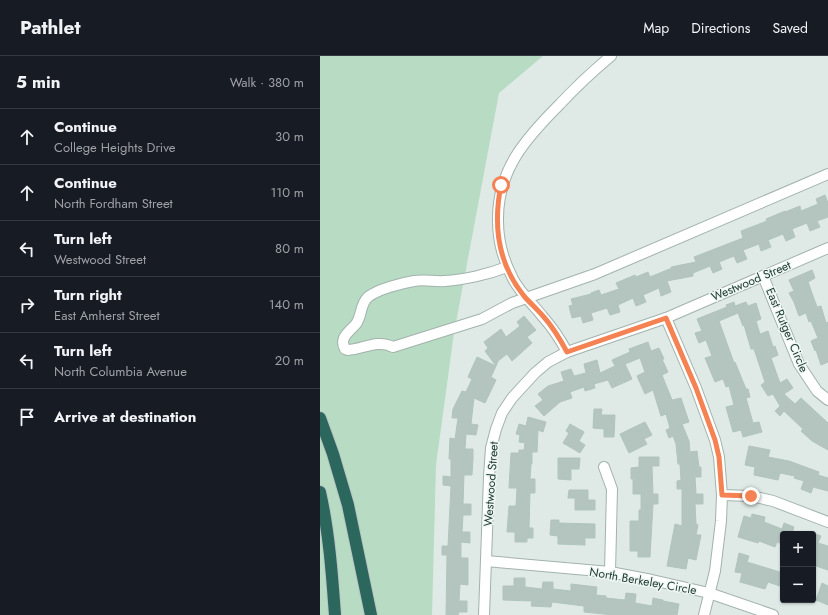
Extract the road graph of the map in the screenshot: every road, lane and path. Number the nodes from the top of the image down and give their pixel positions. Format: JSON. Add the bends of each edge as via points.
{"nodes":[{"id":1,"x":611,"y":56,"type":"edge"},
{"id":2,"x":828,"y":174,"type":"edge"},
{"id":3,"x":828,"y":248,"type":"edge"},
{"id":4,"x":507,"y":267,"type":"junction"},
{"id":5,"x":764,"y":276,"type":"junction"},
{"id":6,"x":526,"y":298,"type":"junction"},
{"id":7,"x":666,"y":318,"type":"junction"},
{"id":8,"x":567,"y":352,"type":"junction"},
{"id":9,"x":828,"y":400,"type":"edge"},
{"id":10,"x":320,"y":418,"type":"edge"},
{"id":11,"x":604,"y":467,"type":"dead end"},
{"id":12,"x":320,"y":492,"type":"edge"},
{"id":13,"x":722,"y":495,"type":"junction"},
{"id":14,"x":828,"y":522,"type":"edge"},
{"id":15,"x":486,"y":562,"type":"junction"},
{"id":16,"x":610,"y":572,"type":"junction"},
{"id":17,"x":709,"y":593,"type":"junction"},
{"id":18,"x":335,"y":615,"type":"edge"},
{"id":19,"x":371,"y":615,"type":"edge"},
{"id":20,"x":484,"y":615,"type":"edge"},
{"id":21,"x":704,"y":615,"type":"edge"},
{"id":22,"x":772,"y":615,"type":"edge"}],
"edges":[{"from":1,"to":4,"type":"street","via":[[536,129],[508,168],[497,204],[501,253]]},
{"from":2,"to":6,"type":"street","via":[[602,271]]},
{"from":3,"to":5,"type":"street","name":"Westwood Street"},
{"from":4,"to":6,"type":"street"},
{"from":4,"to":6,"type":"street","via":[[492,273],[445,281],[415,281],[368,297],[358,321],[342,341],[343,345],[348,350],[381,343],[393,347],[482,319]]},
{"from":5,"to":7,"type":"street","name":"Westwood Street"},
{"from":5,"to":9,"type":"street","name":"East Rutger Circle","via":[[799,364],[817,391]]},
{"from":6,"to":8,"type":"street","via":[[558,336]]},
{"from":7,"to":8,"type":"street","name":"Westwood Street"},
{"from":7,"to":13,"type":"street","via":[[715,440]]},
{"from":8,"to":15,"type":"street","name":"Westwood Street","via":[[548,362],[535,373],[512,398],[496,429],[491,448]]},
{"from":10,"to":19,"type":"highway","via":[[348,505]]},
{"from":11,"to":16,"type":"street","via":[[612,489]]},
{"from":12,"to":18,"type":"highway"},
{"from":13,"to":14,"type":"street","via":[[751,496],[773,501]]},
{"from":13,"to":17,"type":"street","via":[[719,545]]},
{"from":15,"to":16,"type":"street","name":"North Berkeley Circle"},
{"from":15,"to":20,"type":"street","name":"Westwood Street"},
{"from":16,"to":17,"type":"street","name":"North Berkeley Circle"},
{"from":17,"to":21,"type":"street"},
{"from":17,"to":22,"type":"street","name":"North Berkeley Circle"}]}
